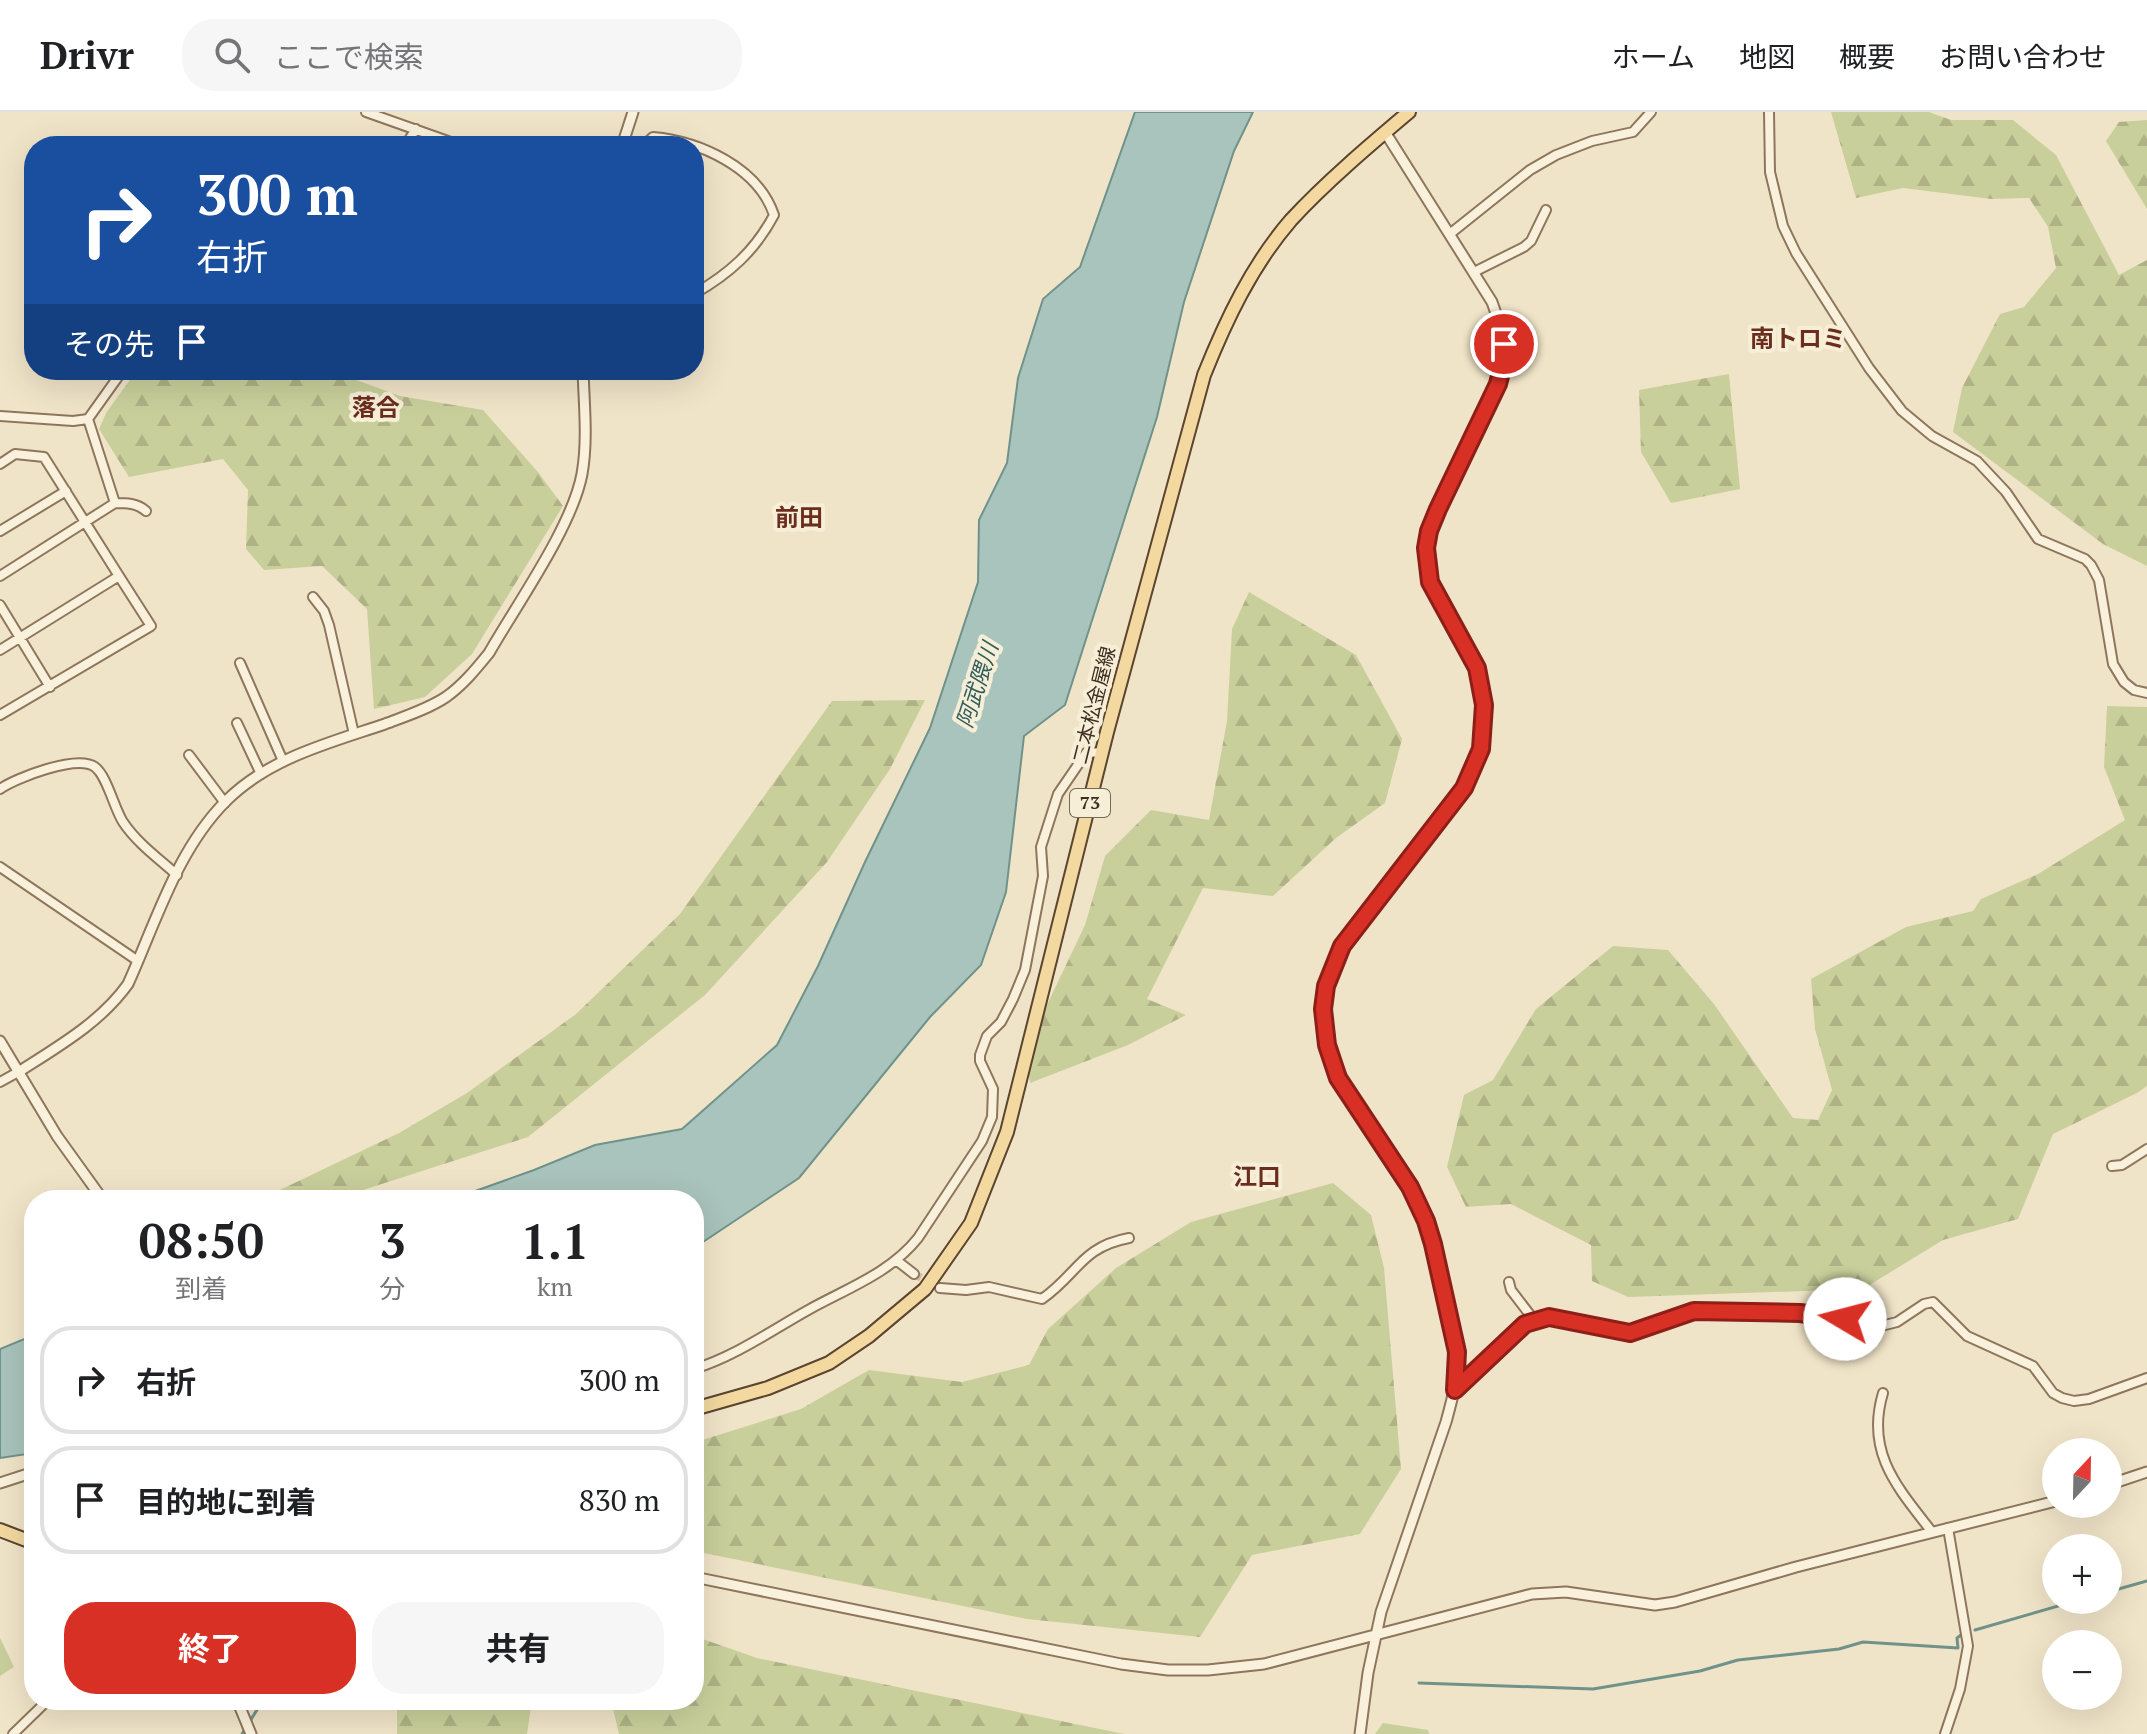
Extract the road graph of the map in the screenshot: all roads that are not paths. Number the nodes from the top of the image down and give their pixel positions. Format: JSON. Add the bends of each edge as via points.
{"nodes":[{"id":1,"x":366,"y":112,"type":"edge"},
{"id":2,"x":633,"y":112,"type":"edge"},
{"id":3,"x":1409,"y":112,"type":"edge"},
{"id":4,"x":1651,"y":112,"type":"edge"},
{"id":5,"x":1769,"y":112,"type":"edge"},
{"id":6,"x":416,"y":129,"type":"junction"},
{"id":7,"x":1385,"y":132,"type":"junction"},
{"id":8,"x":411,"y":136,"type":"edge"},
{"id":9,"x":435,"y":136,"type":"edge"},
{"id":10,"x":625,"y":136,"type":"edge"},
{"id":11,"x":704,"y":149,"type":"edge"},
{"id":12,"x":1546,"y":210,"type":"dead end"},
{"id":13,"x":1451,"y":233,"type":"junction"},
{"id":14,"x":1474,"y":272,"type":"junction"},
{"id":15,"x":704,"y":288,"type":"edge"},
{"id":16,"x":116,"y":380,"type":"edge"},
{"id":17,"x":583,"y":380,"type":"edge"},
{"id":18,"x":0,"y":416,"type":"edge"},
{"id":19,"x":88,"y":419,"type":"junction"},
{"id":20,"x":0,"y":464,"type":"edge"},
{"id":21,"x":66,"y":491,"type":"junction"},
{"id":22,"x":115,"y":503,"type":"junction"},
{"id":23,"x":146,"y":511,"type":"dead end"},
{"id":24,"x":86,"y":522,"type":"junction"},
{"id":25,"x":0,"y":531,"type":"edge"},
{"id":26,"x":0,"y":576,"type":"edge"},
{"id":27,"x":119,"y":576,"type":"junction"},
{"id":28,"x":313,"y":597,"type":"dead end"},
{"id":29,"x":0,"y":605,"type":"edge"},
{"id":30,"x":20,"y":637,"type":"junction"},
{"id":31,"x":0,"y":650,"type":"edge"},
{"id":32,"x":240,"y":663,"type":"dead end"},
{"id":33,"x":50,"y":687,"type":"junction"},
{"id":34,"x":2147,"y":693,"type":"edge"},
{"id":35,"x":0,"y":715,"type":"edge"},
{"id":36,"x":237,"y":723,"type":"dead end"},
{"id":37,"x":354,"y":734,"type":"junction"},
{"id":38,"x":1103,"y":752,"type":"junction"},
{"id":39,"x":189,"y":755,"type":"dead end"},
{"id":40,"x":283,"y":761,"type":"junction"},
{"id":41,"x":261,"y":774,"type":"junction"},
{"id":42,"x":0,"y":789,"type":"edge"},
{"id":43,"x":225,"y":803,"type":"junction"},
{"id":44,"x":0,"y":867,"type":"edge"},
{"id":45,"x":177,"y":875,"type":"junction"},
{"id":46,"x":138,"y":961,"type":"junction"},
{"id":47,"x":0,"y":1041,"type":"edge"},
{"id":48,"x":20,"y":1071,"type":"junction"},
{"id":49,"x":0,"y":1082,"type":"edge"},
{"id":50,"x":2147,"y":1149,"type":"edge"},
{"id":51,"x":2112,"y":1166,"type":"dead end"},
{"id":52,"x":96,"y":1190,"type":"edge"},
{"id":53,"x":1129,"y":1238,"type":"dead end"},
{"id":54,"x":896,"y":1260,"type":"junction"},
{"id":55,"x":914,"y":1274,"type":"tunnel mouth"},
{"id":56,"x":1509,"y":1282,"type":"dead end"},
{"id":57,"x":940,"y":1288,"type":"tunnel mouth"},
{"id":58,"x":1534,"y":1320,"type":"junction"},
{"id":59,"x":704,"y":1365,"type":"edge"},
{"id":60,"x":2147,"y":1378,"type":"edge"},
{"id":61,"x":1455,"y":1390,"type":"junction"},
{"id":62,"x":1883,"y":1393,"type":"dead end"},
{"id":63,"x":704,"y":1406,"type":"edge"},
{"id":64,"x":2147,"y":1472,"type":"edge"},
{"id":65,"x":24,"y":1475,"type":"edge"},
{"id":66,"x":2122,"y":1480,"type":"edge"},
{"id":67,"x":0,"y":1483,"type":"edge"},
{"id":68,"x":2042,"y":1504,"type":"edge"},
{"id":69,"x":1948,"y":1528,"type":"junction"},
{"id":70,"x":0,"y":1530,"type":"edge"},
{"id":71,"x":1932,"y":1532,"type":"junction"},
{"id":72,"x":24,"y":1539,"type":"edge"},
{"id":73,"x":704,"y":1579,"type":"edge"},
{"id":74,"x":1376,"y":1634,"type":"junction"},
{"id":75,"x":38,"y":1710,"type":"edge"},
{"id":76,"x":241,"y":1710,"type":"edge"},
{"id":77,"x":13,"y":1734,"type":"edge"},
{"id":78,"x":251,"y":1734,"type":"edge"},
{"id":79,"x":1360,"y":1734,"type":"edge"},
{"id":80,"x":1945,"y":1734,"type":"edge"}],
"edges":[{"from":1,"to":6,"type":"street"},
{"from":2,"to":10,"type":"street"},
{"from":3,"to":7,"type":"main road","name":"二本松金屋線","number":"73"},
{"from":4,"to":13,"type":"street","via":[[1633,132],[1592,141],[1530,170]]},
{"from":5,"to":34,"type":"street","via":[[1770,172],[1783,226],[1869,368],[1902,411],[1932,436],[1977,461],[2038,539],[2091,565],[2099,580],[2113,664],[2124,682]]},
{"from":6,"to":8,"type":"street"},
{"from":6,"to":9,"type":"street"},
{"from":7,"to":13,"type":"street"},
{"from":7,"to":38,"type":"main road","name":"二本松金屋線","number":"73","via":[[1291,220],[1226,322],[1187,432]]},
{"from":11,"to":15,"type":"street","via":[[742,171],[774,215],[735,268]]},
{"from":12,"to":14,"type":"street","via":[[1531,241]]},
{"from":13,"to":14,"type":"street"},
{"from":14,"to":61,"type":"street","via":[[1500,322],[1503,364],[1426,548],[1430,582],[1477,668],[1484,705],[1481,749],[1464,788],[1342,946],[1323,1009],[1338,1078],[1410,1187],[1426,1221],[1457,1352]]},
{"from":16,"to":19,"type":"street"},
{"from":17,"to":37,"type":"street","via":[[582,476],[556,537],[489,653],[444,698]]},
{"from":18,"to":19,"type":"street"},
{"from":19,"to":22,"type":"street"},
{"from":20,"to":21,"type":"street","via":[[15,454],[44,457]]},
{"from":21,"to":24,"type":"street"},
{"from":21,"to":25,"type":"street"},
{"from":22,"to":23,"type":"street"},
{"from":22,"to":24,"type":"street"},
{"from":24,"to":26,"type":"street"},
{"from":24,"to":27,"type":"street"},
{"from":27,"to":30,"type":"street"},
{"from":27,"to":33,"type":"street","via":[[151,626]]},
{"from":28,"to":37,"type":"street","via":[[329,625]]},
{"from":29,"to":30,"type":"street"},
{"from":30,"to":31,"type":"street"},
{"from":30,"to":33,"type":"street"},
{"from":32,"to":40,"type":"street"},
{"from":33,"to":35,"type":"street"},
{"from":36,"to":41,"type":"street"},
{"from":37,"to":40,"type":"street"},
{"from":38,"to":54,"type":"street","via":[[1086,753],[1058,794],[1049,819],[1025,970],[980,1055],[994,1099],[988,1129],[918,1238]]},
{"from":38,"to":63,"type":"main road","name":"二本松金屋線","number":"73","via":[[1007,1132],[971,1223],[925,1289],[859,1343],[829,1363],[768,1388]]},
{"from":39,"to":43,"type":"street"},
{"from":40,"to":41,"type":"street"},
{"from":41,"to":43,"type":"street"},
{"from":42,"to":45,"type":"street","via":[[45,769],[90,764],[124,822]]},
{"from":43,"to":45,"type":"street","via":[[194,840]]},
{"from":44,"to":46,"type":"street"},
{"from":45,"to":46,"type":"street"},
{"from":46,"to":48,"type":"street","via":[[114,1003]]},
{"from":47,"to":48,"type":"street"},
{"from":48,"to":49,"type":"street"},
{"from":48,"to":52,"type":"street"},
{"from":50,"to":51,"type":"street"},
{"from":53,"to":57,"type":"street","via":[[1093,1250],[1042,1299],[989,1287]]},
{"from":54,"to":55,"type":"street"},
{"from":54,"to":59,"type":"street"},
{"from":56,"to":58,"type":"street"},
{"from":58,"to":60,"type":"street","via":[[1549,1317],[1630,1333],[1694,1311],[1810,1314],[1885,1325],[1933,1302],[1967,1336],[2033,1366],[2062,1398],[2089,1399]]},
{"from":58,"to":61,"type":"street"},
{"from":61,"to":74,"type":"street"},
{"from":62,"to":71,"type":"street","via":[[1876,1420],[1888,1473]]},
{"from":64,"to":66,"type":"street"},
{"from":65,"to":67,"type":"street"},
{"from":68,"to":69,"type":"street"},
{"from":69,"to":71,"type":"street"},
{"from":69,"to":80,"type":"street","via":[[1968,1646]]},
{"from":70,"to":72,"type":"main road"},
{"from":71,"to":74,"type":"street","via":[[1675,1602],[1655,1605],[1566,1592],[1532,1594]]},
{"from":73,"to":74,"type":"street","via":[[1168,1670],[1264,1664]]},
{"from":74,"to":79,"type":"street"},
{"from":75,"to":77,"type":"street"},
{"from":76,"to":78,"type":"street"}]}
